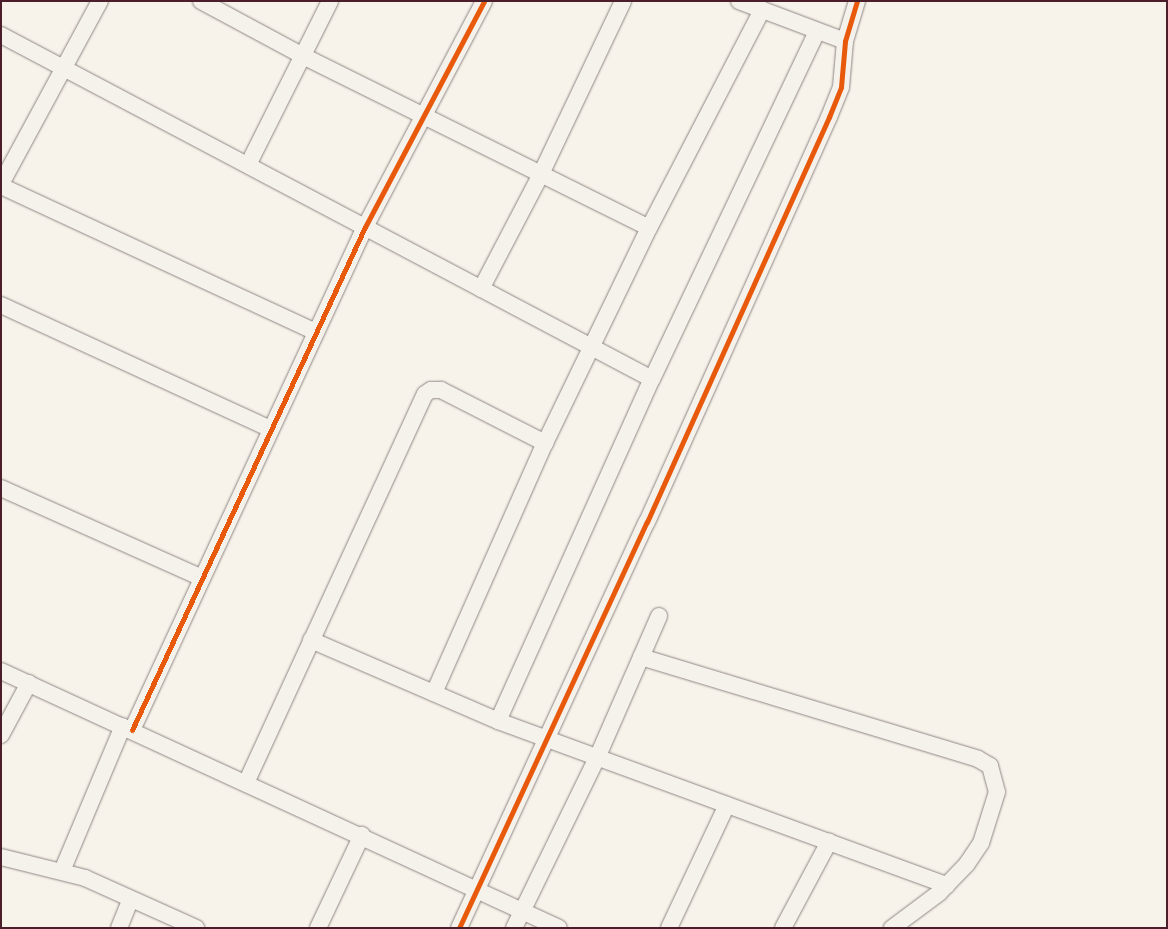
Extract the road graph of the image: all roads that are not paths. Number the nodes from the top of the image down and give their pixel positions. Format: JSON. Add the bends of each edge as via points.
{"nodes":[{"id":1,"x":100,"y":1,"type":"edge"},
{"id":2,"x":201,"y":1,"type":"edge"},
{"id":3,"x":330,"y":1,"type":"edge"},
{"id":4,"x":484,"y":1,"type":"edge"},
{"id":5,"x":623,"y":1,"type":"edge"},
{"id":6,"x":739,"y":1,"type":"edge"},
{"id":7,"x":857,"y":1,"type":"edge"},
{"id":8,"x":762,"y":10,"type":"junction"},
{"id":9,"x":817,"y":31,"type":"junction"},
{"id":10,"x":1,"y":35,"type":"edge"},
{"id":11,"x":845,"y":41,"type":"junction"},
{"id":12,"x":302,"y":56,"type":"junction"},
{"id":13,"x":65,"y":69,"type":"junction"},
{"id":14,"x":423,"y":116,"type":"junction"},
{"id":15,"x":248,"y":165,"type":"junction"},
{"id":16,"x":541,"y":174,"type":"junction"},
{"id":17,"x":1,"y":185,"type":"edge"},
{"id":18,"x":365,"y":227,"type":"junction"},
{"id":19,"x":649,"y":228,"type":"junction"},
{"id":20,"x":481,"y":289,"type":"junction"},
{"id":21,"x":1,"y":304,"type":"edge"},
{"id":22,"x":316,"y":332,"type":"junction"},
{"id":23,"x":591,"y":347,"type":"junction"},
{"id":24,"x":652,"y":379,"type":"junction"},
{"id":25,"x":270,"y":429,"type":"junction"},
{"id":26,"x":545,"y":443,"type":"junction"},
{"id":27,"x":1,"y":488,"type":"edge"},
{"id":28,"x":202,"y":578,"type":"junction"},
{"id":29,"x":658,"y":616,"type":"dead end"},
{"id":30,"x":311,"y":640,"type":"junction"},
{"id":31,"x":641,"y":657,"type":"junction"},
{"id":32,"x":1,"y":671,"type":"edge"},
{"id":33,"x":29,"y":683,"type":"junction"},
{"id":34,"x":434,"y":693,"type":"junction"},
{"id":35,"x":498,"y":721,"type":"junction"},
{"id":36,"x":127,"y":728,"type":"junction"},
{"id":37,"x":1,"y":734,"type":"edge"},
{"id":38,"x":546,"y":739,"type":"junction"},
{"id":39,"x":597,"y":758,"type":"junction"},
{"id":40,"x":246,"y":783,"type":"junction"},
{"id":41,"x":727,"y":805,"type":"junction"},
{"id":42,"x":362,"y":835,"type":"junction"},
{"id":43,"x":829,"y":842,"type":"junction"},
{"id":44,"x":1,"y":857,"type":"edge"},
{"id":45,"x":62,"y":871,"type":"junction"},
{"id":46,"x":947,"y":885,"type":"junction"},
{"id":47,"x":477,"y":890,"type":"junction"},
{"id":48,"x":131,"y":899,"type":"junction"},
{"id":49,"x":522,"y":911,"type":"junction"},
{"id":50,"x":119,"y":928,"type":"edge"},
{"id":51,"x":196,"y":928,"type":"edge"},
{"id":52,"x":318,"y":928,"type":"edge"},
{"id":53,"x":459,"y":928,"type":"edge"},
{"id":54,"x":514,"y":928,"type":"edge"},
{"id":55,"x":558,"y":928,"type":"edge"},
{"id":56,"x":669,"y":928,"type":"edge"},
{"id":57,"x":783,"y":928,"type":"edge"},
{"id":58,"x":892,"y":928,"type":"edge"}],
"edges":[{"from":1,"to":13,"type":"street"},
{"from":2,"to":12,"type":"street"},
{"from":3,"to":12,"type":"street"},
{"from":4,"to":14,"type":"street"},
{"from":5,"to":16,"type":"street"},
{"from":6,"to":8,"type":"street"},
{"from":7,"to":11,"type":"street"},
{"from":8,"to":9,"type":"street"},
{"from":8,"to":19,"type":"street"},
{"from":9,"to":11,"type":"street"},
{"from":9,"to":24,"type":"street"},
{"from":10,"to":13,"type":"street"},
{"from":11,"to":38,"type":"street","via":[[841,87],[829,117]]},
{"from":12,"to":14,"type":"street"},
{"from":12,"to":15,"type":"street"},
{"from":13,"to":15,"type":"street"},
{"from":13,"to":17,"type":"street"},
{"from":14,"to":16,"type":"street"},
{"from":14,"to":18,"type":"street"},
{"from":15,"to":18,"type":"street"},
{"from":16,"to":19,"type":"street"},
{"from":16,"to":20,"type":"street"},
{"from":17,"to":22,"type":"street"},
{"from":18,"to":20,"type":"street"},
{"from":18,"to":22,"type":"street"},
{"from":19,"to":23,"type":"street"},
{"from":20,"to":23,"type":"street"},
{"from":21,"to":25,"type":"street"},
{"from":22,"to":25,"type":"street"},
{"from":23,"to":24,"type":"street"},
{"from":23,"to":26,"type":"street"},
{"from":24,"to":35,"type":"street"},
{"from":25,"to":28,"type":"street"},
{"from":26,"to":30,"type":"street","via":[[441,390],[425,394]]},
{"from":26,"to":34,"type":"street"},
{"from":27,"to":28,"type":"street"},
{"from":28,"to":36,"type":"street"},
{"from":29,"to":31,"type":"street"},
{"from":30,"to":34,"type":"street"},
{"from":30,"to":40,"type":"street"},
{"from":31,"to":39,"type":"street"},
{"from":31,"to":46,"type":"street","via":[[978,759],[990,766],[997,792],[981,843]]},
{"from":32,"to":33,"type":"street"},
{"from":33,"to":36,"type":"street"},
{"from":33,"to":37,"type":"street"},
{"from":34,"to":35,"type":"street"},
{"from":35,"to":38,"type":"street"},
{"from":36,"to":40,"type":"street"},
{"from":36,"to":45,"type":"street"},
{"from":38,"to":39,"type":"street"},
{"from":38,"to":47,"type":"street"},
{"from":39,"to":41,"type":"street"},
{"from":39,"to":49,"type":"street"},
{"from":40,"to":42,"type":"street"},
{"from":41,"to":43,"type":"street"},
{"from":41,"to":56,"type":"street"},
{"from":42,"to":47,"type":"street"},
{"from":42,"to":52,"type":"street"},
{"from":43,"to":46,"type":"street"},
{"from":43,"to":57,"type":"street"},
{"from":44,"to":45,"type":"street","via":[[28,866]]},
{"from":45,"to":48,"type":"street"},
{"from":46,"to":58,"type":"street"},
{"from":47,"to":49,"type":"street"},
{"from":47,"to":53,"type":"street"},
{"from":48,"to":50,"type":"street"},
{"from":48,"to":51,"type":"street"},
{"from":49,"to":54,"type":"street"},
{"from":49,"to":55,"type":"street"}]}
